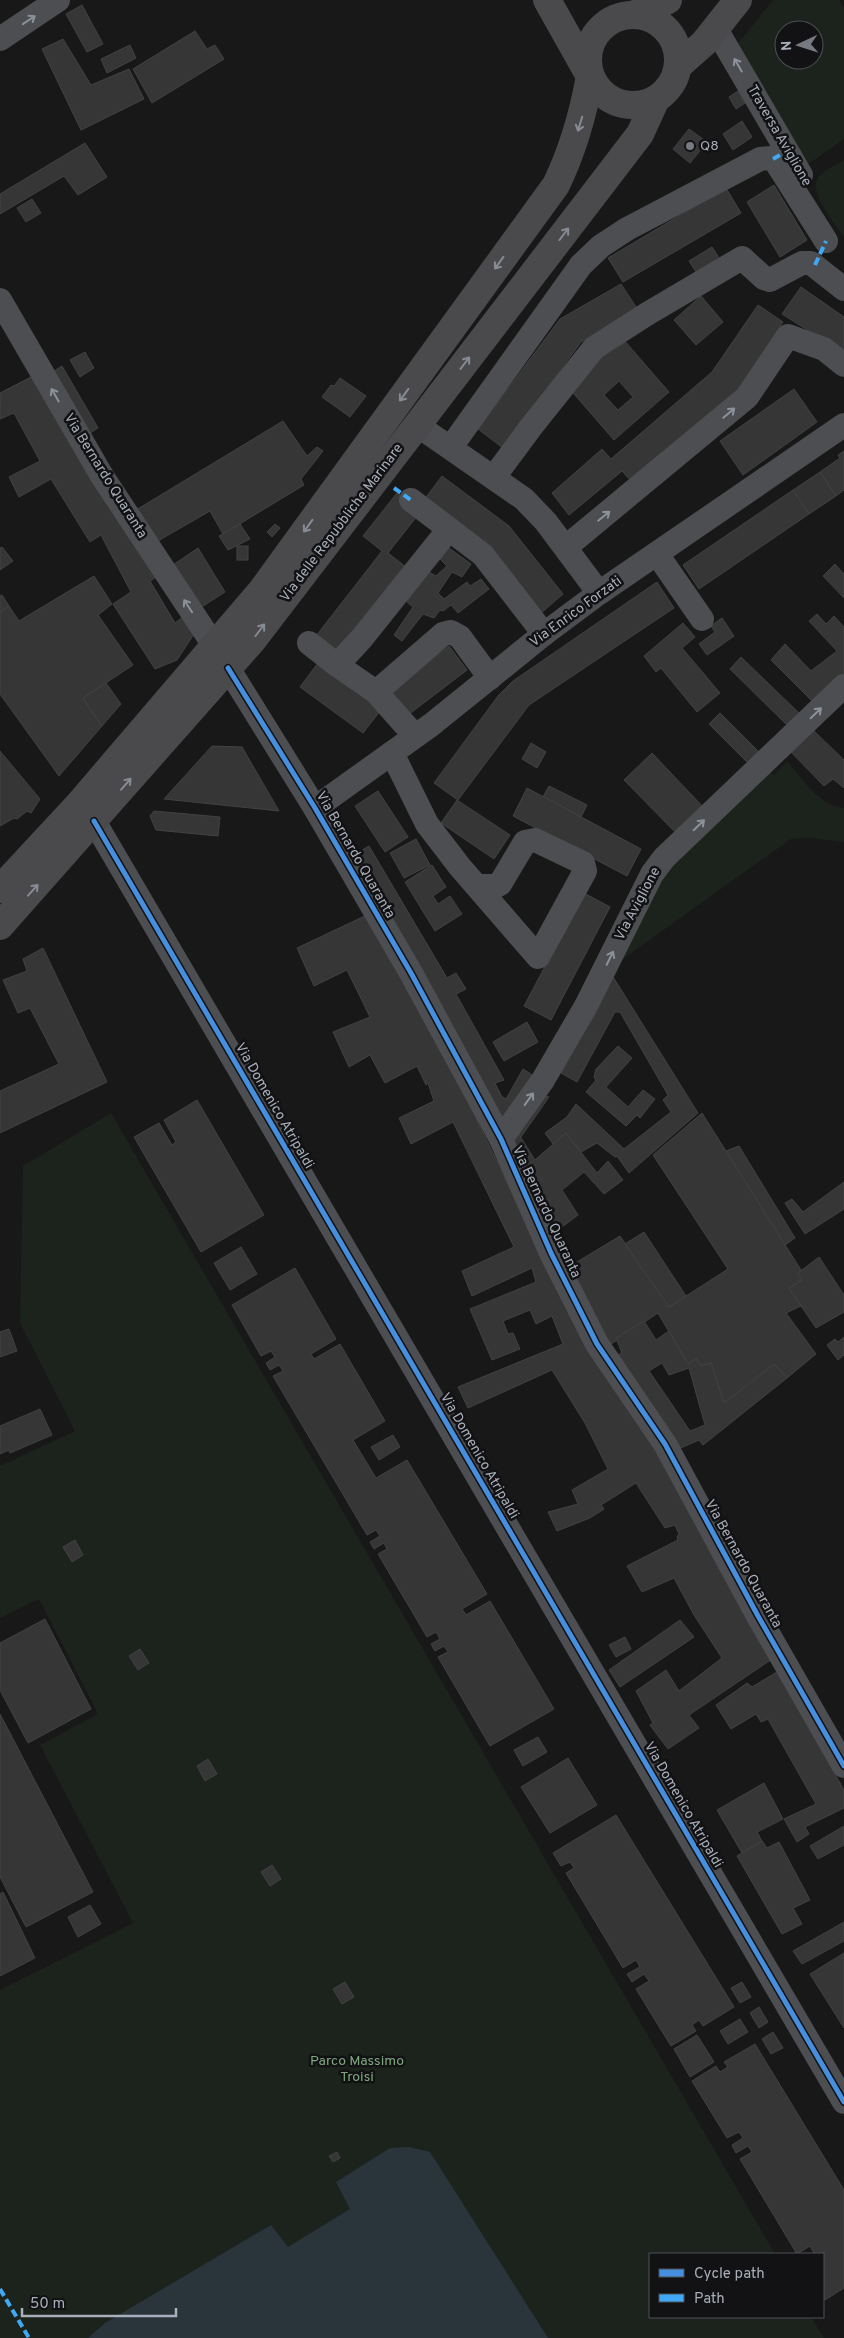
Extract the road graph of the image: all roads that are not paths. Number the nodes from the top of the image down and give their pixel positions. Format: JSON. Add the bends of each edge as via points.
{"nodes":[{"id":1,"x":58,"y":0,"type":"edge"},
{"id":2,"x":547,"y":0,"type":"edge"},
{"id":3,"x":668,"y":0,"type":"edge"},
{"id":4,"x":738,"y":0,"type":"edge"},
{"id":5,"x":625,"y":7,"type":"edge"},
{"id":6,"x":716,"y":29,"type":"junction"},
{"id":7,"x":0,"y":39,"type":"edge"},
{"id":8,"x":678,"y":66,"type":"junction"},
{"id":9,"x":590,"y":76,"type":"junction"},
{"id":10,"x":656,"y":99,"type":"junction"},
{"id":11,"x":835,"y":241,"type":"edge"},
{"id":12,"x":844,"y":289,"type":"edge"},
{"id":13,"x":0,"y":300,"type":"edge"},
{"id":14,"x":844,"y":365,"type":"edge"},
{"id":15,"x":417,"y":425,"type":"junction"},
{"id":16,"x":844,"y":425,"type":"edge"},
{"id":17,"x":451,"y":447,"type":"junction"},
{"id":18,"x":494,"y":477,"type":"junction"},
{"id":19,"x":411,"y":500,"type":"dead end"},
{"id":20,"x":449,"y":529,"type":"junction"},
{"id":21,"x":566,"y":547,"type":"junction"},
{"id":22,"x":657,"y":554,"type":"junction"},
{"id":23,"x":599,"y":593,"type":"junction"},
{"id":24,"x":702,"y":619,"type":"dead end"},
{"id":25,"x":544,"y":634,"type":"junction"},
{"id":26,"x":309,"y":643,"type":"dead end"},
{"id":27,"x":222,"y":657,"type":"junction"},
{"id":28,"x":337,"y":665,"type":"junction"},
{"id":29,"x":490,"y":678,"type":"junction"},
{"id":30,"x":844,"y":686,"type":"edge"},
{"id":31,"x":376,"y":692,"type":"junction"},
{"id":32,"x":415,"y":736,"type":"junction"},
{"id":33,"x":392,"y":753,"type":"junction"},
{"id":34,"x":315,"y":808,"type":"junction"},
{"id":35,"x":86,"y":813,"type":"junction"},
{"id":36,"x":477,"y":886,"type":"junction"},
{"id":37,"x":0,"y":889,"type":"edge"},
{"id":38,"x":0,"y":926,"type":"edge"},
{"id":39,"x":500,"y":1139,"type":"junction"},
{"id":40,"x":844,"y":1766,"type":"edge"},
{"id":41,"x":844,"y":2102,"type":"edge"}],
"edges":[{"from":7,"to":1,"type":"street","one_way":true},
{"from":2,"to":9,"type":"main road"},
{"from":3,"to":5,"type":"main road"},
{"from":4,"to":6,"type":"main road"},
{"from":5,"to":8,"type":"main road","via":[[659,22],[671,34]]},
{"from":5,"to":9,"type":"main road","via":[[597,31],[589,46]]},
{"from":6,"to":8,"type":"main road"},
{"from":11,"to":6,"type":"street","name":"Traversa Aviglione","one_way":true,"via":[[814,196]]},
{"from":8,"to":10,"type":"main road","via":[[675,78],[665,93]]},
{"from":9,"to":10,"type":"main road","via":[[597,89],[610,100],[627,106]]},
{"from":9,"to":27,"type":"main road","name":"Via delle Repubbliche Marinare","one_way":true,"via":[[570,156],[556,185],[262,590]]},
{"from":15,"to":10,"type":"main road","name":"Via delle Repubbliche Marinare","one_way":true,"via":[[640,134]]},
{"from":11,"to":17,"type":"street","via":[[776,162],[766,157],[627,229],[601,246],[581,265]]},
{"from":12,"to":18,"type":"street","via":[[811,263],[802,263],[770,280],[742,258],[594,348]]},
{"from":27,"to":13,"type":"street","name":"Via Bernardo Quaranta","one_way":true,"via":[[102,476]]},
{"from":21,"to":14,"type":"street","one_way":true,"via":[[747,398],[788,336],[824,349]]},
{"from":15,"to":17,"type":"street"},
{"from":27,"to":15,"type":"main road","name":"Via delle Repubbliche Marinare","one_way":true,"via":[[252,641]]},
{"from":16,"to":22,"type":"street","name":"Via Enrico Forzati"},
{"from":17,"to":18,"type":"street"},
{"from":18,"to":21,"type":"street","via":[[524,499]]},
{"from":19,"to":20,"type":"street"},
{"from":20,"to":25,"type":"street","via":[[483,555]]},
{"from":20,"to":28,"type":"street"},
{"from":21,"to":23,"type":"street"},
{"from":22,"to":23,"type":"street","name":"Via Enrico Forzati"},
{"from":22,"to":24,"type":"street"},
{"from":23,"to":25,"type":"street","name":"Via Enrico Forzati"},
{"from":25,"to":29,"type":"street","name":"Via Enrico Forzati"},
{"from":26,"to":28,"type":"street"},
{"from":27,"to":34,"type":"street","name":"Via Bernardo Quaranta"},
{"from":27,"to":35,"type":"main road","name":"Via delle Repubbliche Marinare"},
{"from":28,"to":31,"type":"street"},
{"from":29,"to":31,"type":"street","via":[[460,637],[451,632],[443,634]]},
{"from":29,"to":32,"type":"street","name":"Via Enrico Forzati"},
{"from":39,"to":30,"type":"street","name":"Via Aviglione","one_way":true,"via":[[544,1080],[586,1006],[652,874]]},
{"from":31,"to":32,"type":"street"},
{"from":32,"to":33,"type":"street","name":"Via Enrico Forzati"},
{"from":33,"to":34,"type":"street","name":"Via Enrico Forzati"},
{"from":33,"to":36,"type":"street","via":[[427,824]]},
{"from":34,"to":39,"type":"street","name":"Via Bernardo Quaranta","via":[[411,973]]},
{"from":35,"to":37,"type":"main road","name":"Via delle Repubbliche Marinare"},
{"from":38,"to":35,"type":"main road","name":"Via delle Repubbliche Marinare","one_way":true},
{"from":35,"to":41,"type":"street","name":"Via Domenico Atripaldi"},
{"from":36,"to":36,"type":"street","via":[[538,957],[586,871],[582,863],[535,840],[526,842],[500,884]]},
{"from":39,"to":40,"type":"street","name":"Via Bernardo Quaranta","via":[[596,1344],[665,1444]]}]}
